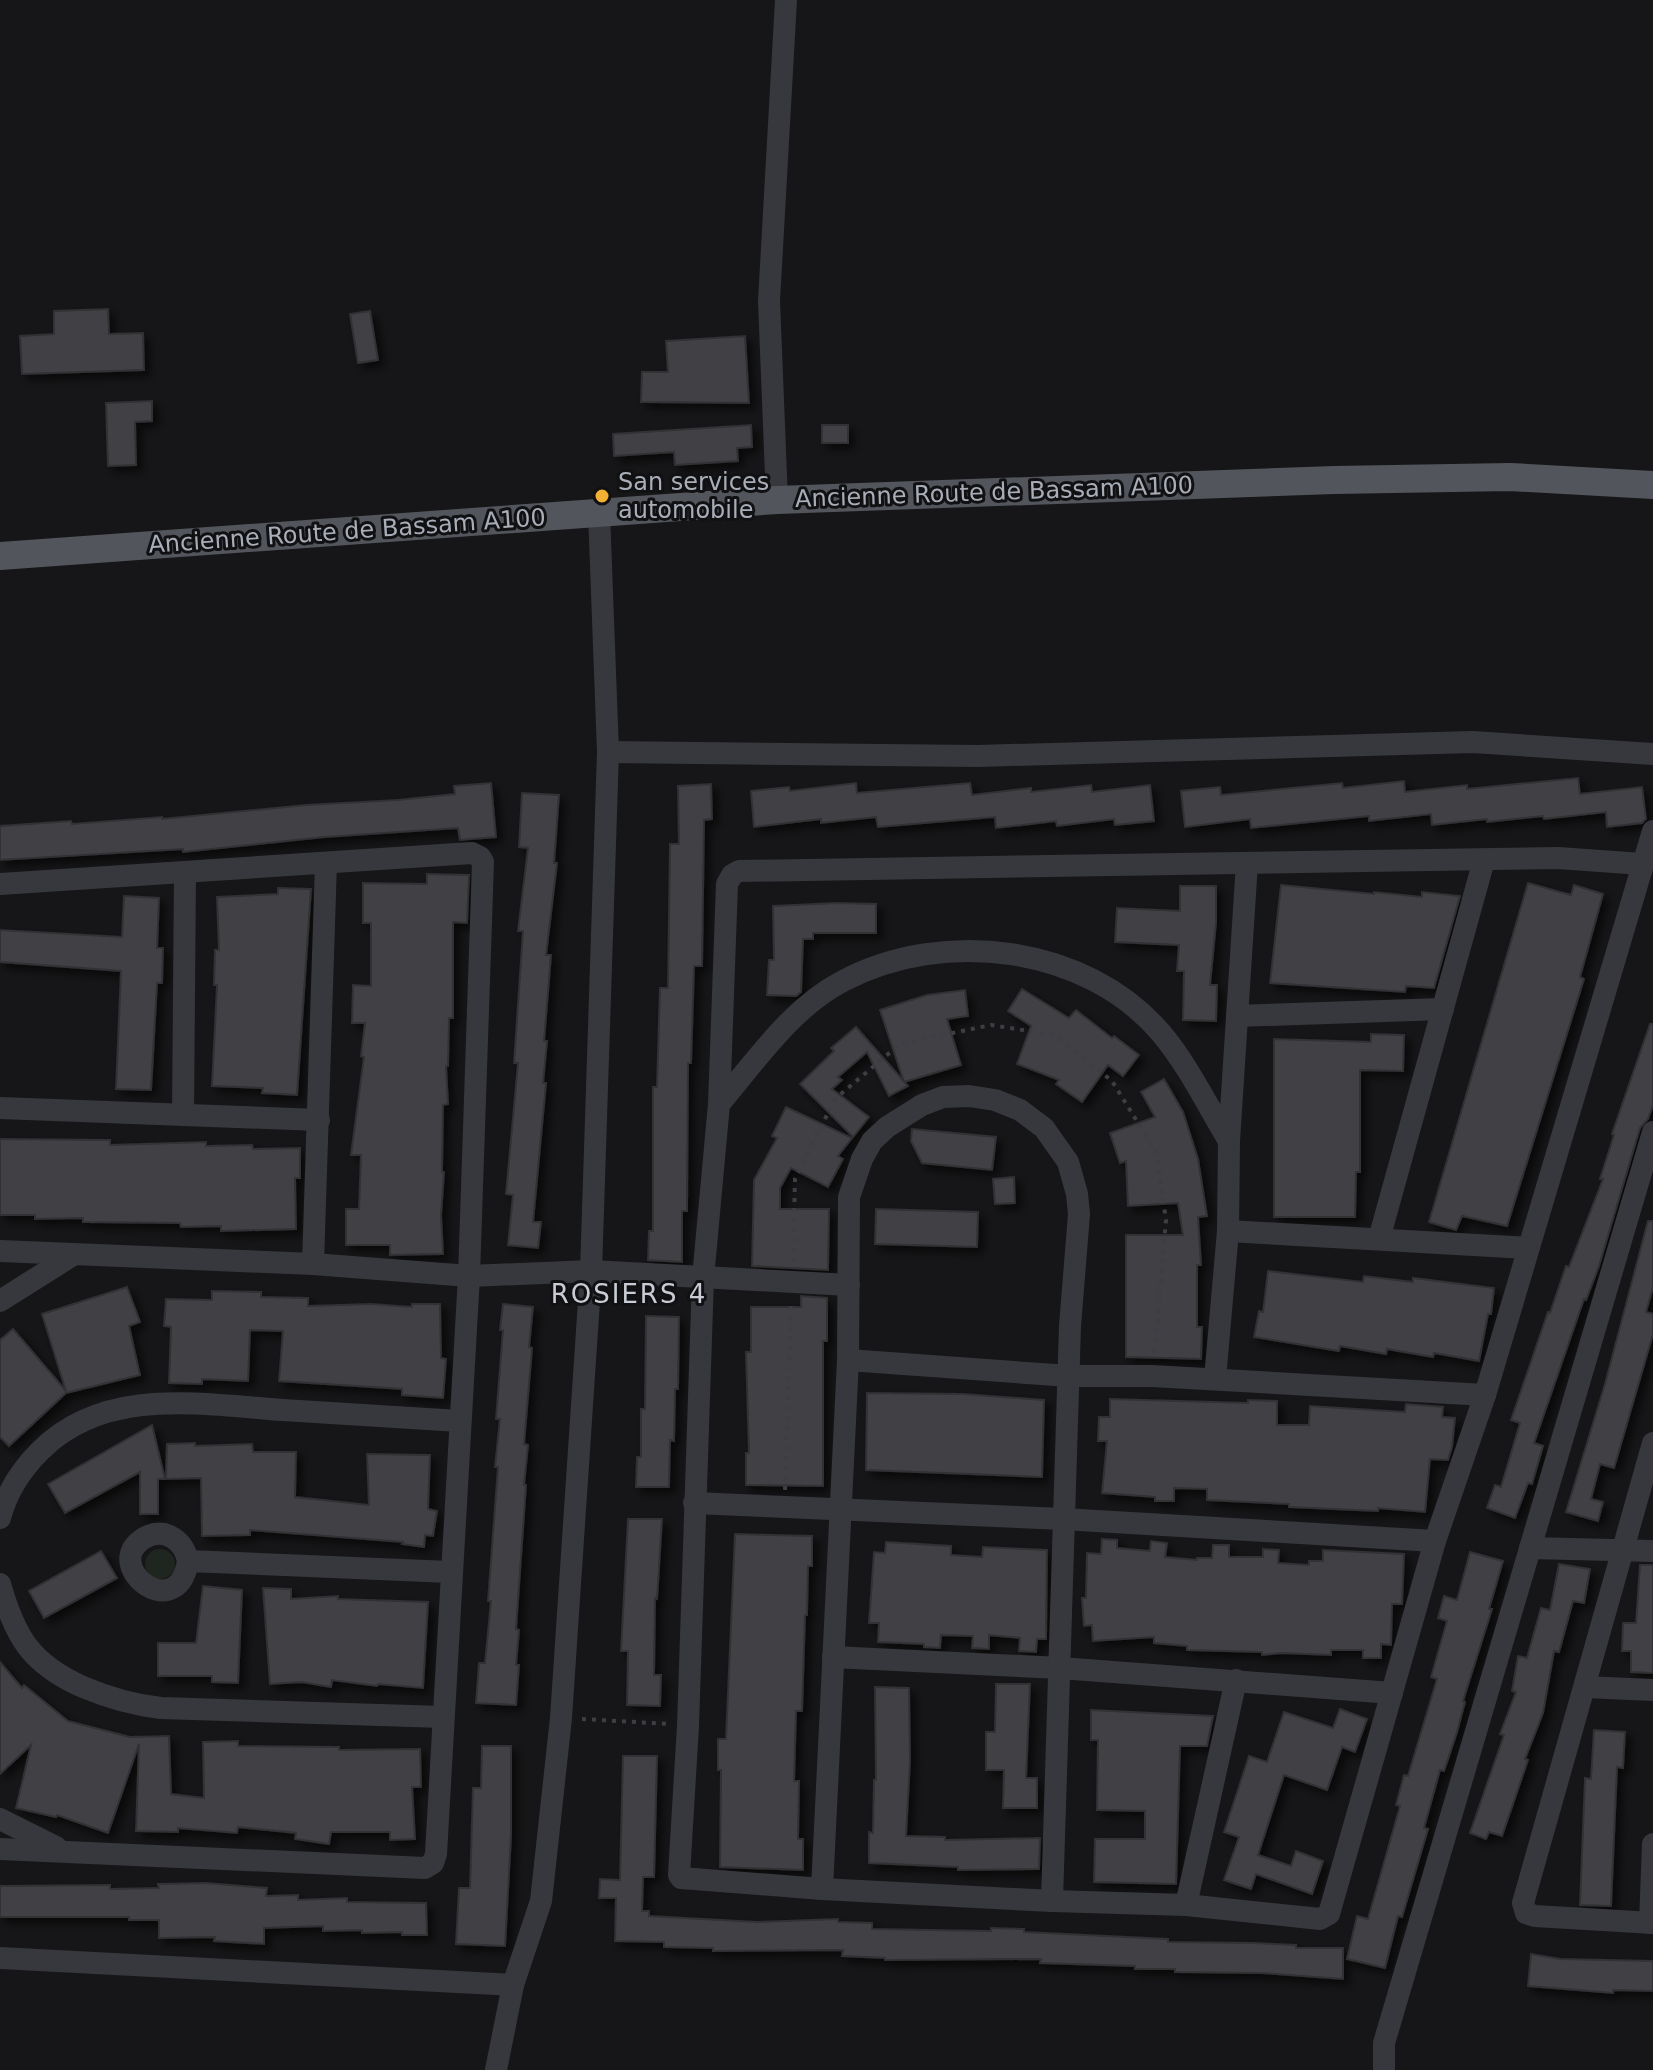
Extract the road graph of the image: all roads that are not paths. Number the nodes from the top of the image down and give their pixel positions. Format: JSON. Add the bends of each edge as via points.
{"nodes":[{"id":1,"x":786,"y":0,"type":"edge"},
{"id":2,"x":1653,"y":485,"type":"edge"},
{"id":3,"x":777,"y":500,"type":"junction"},
{"id":4,"x":599,"y":513,"type":"junction"},
{"id":5,"x":0,"y":556,"type":"edge"},
{"id":6,"x":608,"y":752,"type":"junction"},
{"id":7,"x":1653,"y":754,"type":"edge"},
{"id":8,"x":1653,"y":831,"type":"edge"},
{"id":9,"x":1484,"y":860,"type":"junction"},
{"id":10,"x":326,"y":863,"type":"junction"},
{"id":11,"x":1247,"y":863,"type":"junction"},
{"id":12,"x":1642,"y":864,"type":"junction"},
{"id":13,"x":185,"y":872,"type":"junction"},
{"id":14,"x":0,"y":884,"type":"edge"},
{"id":15,"x":1443,"y":1009,"type":"junction"},
{"id":16,"x":1237,"y":1016,"type":"junction"},
{"id":17,"x":719,"y":1104,"type":"junction"},
{"id":18,"x":0,"y":1108,"type":"edge"},
{"id":19,"x":183,"y":1115,"type":"junction"},
{"id":20,"x":319,"y":1120,"type":"junction"},
{"id":21,"x":1653,"y":1132,"type":"edge"},
{"id":22,"x":1229,"y":1141,"type":"junction"},
{"id":23,"x":1228,"y":1231,"type":"junction"},
{"id":24,"x":1379,"y":1239,"type":"junction"},
{"id":25,"x":1528,"y":1248,"type":"junction"},
{"id":26,"x":0,"y":1251,"type":"edge"},
{"id":27,"x":74,"y":1255,"type":"junction"},
{"id":28,"x":313,"y":1264,"type":"junction"},
{"id":29,"x":591,"y":1271,"type":"junction"},
{"id":30,"x":469,"y":1276,"type":"junction"},
{"id":31,"x":703,"y":1278,"type":"junction"},
{"id":32,"x":849,"y":1285,"type":"junction"},
{"id":33,"x":0,"y":1301,"type":"edge"},
{"id":34,"x":848,"y":1360,"type":"junction"},
{"id":35,"x":1069,"y":1376,"type":"junction"},
{"id":36,"x":1215,"y":1379,"type":"junction"},
{"id":37,"x":1485,"y":1395,"type":"junction"},
{"id":38,"x":459,"y":1421,"type":"junction"},
{"id":39,"x":1653,"y":1443,"type":"edge"},
{"id":40,"x":694,"y":1503,"type":"junction"},
{"id":41,"x":839,"y":1511,"type":"junction"},
{"id":42,"x":0,"y":1518,"type":"edge"},
{"id":43,"x":1063,"y":1519,"type":"junction"},
{"id":44,"x":1435,"y":1541,"type":"junction"},
{"id":45,"x":1530,"y":1548,"type":"junction"},
{"id":46,"x":1624,"y":1550,"type":"junction"},
{"id":47,"x":1653,"y":1551,"type":"edge"},
{"id":48,"x":188,"y":1561,"type":"dead end"},
{"id":49,"x":450,"y":1572,"type":"junction"},
{"id":50,"x":0,"y":1584,"type":"edge"},
{"id":51,"x":833,"y":1657,"type":"junction"},
{"id":52,"x":1060,"y":1668,"type":"junction"},
{"id":53,"x":1236,"y":1680,"type":"junction"},
{"id":54,"x":1585,"y":1687,"type":"junction"},
{"id":55,"x":1653,"y":1690,"type":"edge"},
{"id":56,"x":1392,"y":1693,"type":"junction"},
{"id":57,"x":443,"y":1717,"type":"junction"},
{"id":58,"x":0,"y":1819,"type":"edge"},
{"id":59,"x":1653,"y":1844,"type":"edge"},
{"id":60,"x":0,"y":1849,"type":"edge"},
{"id":61,"x":64,"y":1851,"type":"junction"},
{"id":62,"x":822,"y":1889,"type":"junction"},
{"id":63,"x":1052,"y":1901,"type":"junction"},
{"id":64,"x":1186,"y":1905,"type":"junction"},
{"id":65,"x":1651,"y":1923,"type":"edge"},
{"id":66,"x":0,"y":1958,"type":"edge"},
{"id":67,"x":513,"y":1985,"type":"junction"},
{"id":68,"x":496,"y":2070,"type":"edge"},
{"id":69,"x":1384,"y":2070,"type":"edge"}],
"edges":[{"from":1,"to":3,"type":"street","via":[[769,301]]},
{"from":2,"to":3,"type":"main road","name":"Ancienne Route de Bassam A100","via":[[1510,477],[1350,479]]},
{"from":3,"to":4,"type":"main road","name":"Ancienne Route de Bassam A100"},
{"from":4,"to":5,"type":"main road","name":"Ancienne Route de Bassam A100"},
{"from":4,"to":6,"type":"street"},
{"from":6,"to":7,"type":"street","via":[[978,756],[1473,742]]},
{"from":6,"to":29,"type":"street"},
{"from":8,"to":12,"type":"street"},
{"from":9,"to":11,"type":"street"},
{"from":9,"to":12,"type":"street"},
{"from":9,"to":15,"type":"street"},
{"from":10,"to":13,"type":"street"},
{"from":10,"to":20,"type":"street"},
{"from":10,"to":30,"type":"street","via":[[472,853],[483,862]]},
{"from":11,"to":16,"type":"street"},
{"from":11,"to":17,"type":"street","via":[[739,871],[727,884]]},
{"from":12,"to":25,"type":"street"},
{"from":13,"to":14,"type":"street"},
{"from":13,"to":19,"type":"street"},
{"from":15,"to":16,"type":"street"},
{"from":15,"to":24,"type":"street"},
{"from":16,"to":22,"type":"street"},
{"from":17,"to":22,"type":"street","via":[[786,1025],[842,981],[914,956],[979,951],[1043,960],[1085,975],[1143,1014],[1178,1056]]},
{"from":17,"to":31,"type":"street"},
{"from":18,"to":19,"type":"street"},
{"from":19,"to":20,"type":"street"},
{"from":20,"to":28,"type":"street"},
{"from":21,"to":45,"type":"street"},
{"from":22,"to":23,"type":"street"},
{"from":23,"to":24,"type":"street"},
{"from":23,"to":36,"type":"street"},
{"from":24,"to":25,"type":"street"},
{"from":25,"to":37,"type":"street"},
{"from":26,"to":27,"type":"street"},
{"from":27,"to":28,"type":"street"},
{"from":27,"to":33,"type":"street"},
{"from":28,"to":30,"type":"street"},
{"from":29,"to":30,"type":"street"},
{"from":29,"to":31,"type":"street"},
{"from":29,"to":67,"type":"street","via":[[561,1718],[541,1901]]},
{"from":30,"to":38,"type":"street"},
{"from":31,"to":32,"type":"street"},
{"from":31,"to":40,"type":"street"},
{"from":32,"to":34,"type":"street"},
{"from":32,"to":35,"type":"street","via":[[849,1197],[872,1141],[905,1113],[943,1097],[995,1100],[1020,1110],[1044,1128],[1060,1150],[1077,1194]]},
{"from":34,"to":35,"type":"street"},
{"from":34,"to":41,"type":"street"},
{"from":35,"to":36,"type":"street"},
{"from":35,"to":43,"type":"street"},
{"from":36,"to":37,"type":"street"},
{"from":37,"to":44,"type":"street"},
{"from":38,"to":42,"type":"street","via":[[178,1403],[121,1407],[55,1436],[25,1466]]},
{"from":38,"to":49,"type":"street"},
{"from":39,"to":46,"type":"street"},
{"from":40,"to":41,"type":"street"},
{"from":40,"to":62,"type":"street","via":[[679,1875]]},
{"from":41,"to":43,"type":"street"},
{"from":41,"to":51,"type":"street"},
{"from":43,"to":44,"type":"street"},
{"from":43,"to":52,"type":"street"},
{"from":44,"to":56,"type":"street"},
{"from":45,"to":46,"type":"street"},
{"from":45,"to":69,"type":"street","via":[[1384,2043]]},
{"from":46,"to":47,"type":"street"},
{"from":46,"to":54,"type":"street"},
{"from":48,"to":49,"type":"street"},
{"from":49,"to":57,"type":"street"},
{"from":50,"to":57,"type":"street","via":[[11,1622],[40,1663],[58,1676],[136,1706]]},
{"from":51,"to":52,"type":"street"},
{"from":51,"to":62,"type":"street"},
{"from":52,"to":53,"type":"street"},
{"from":52,"to":63,"type":"street"},
{"from":53,"to":56,"type":"street"},
{"from":53,"to":64,"type":"street"},
{"from":54,"to":55,"type":"street"},
{"from":54,"to":65,"type":"street","via":[[1523,1909],[1535,1916]]},
{"from":56,"to":64,"type":"street","via":[[1329,1914],[1320,1919]]},
{"from":57,"to":61,"type":"street","via":[[436,1854],[425,1868]]},
{"from":58,"to":61,"type":"street"},
{"from":59,"to":65,"type":"street"},
{"from":60,"to":61,"type":"street"},
{"from":62,"to":63,"type":"street"},
{"from":63,"to":64,"type":"street"},
{"from":66,"to":67,"type":"street"},
{"from":67,"to":68,"type":"street"}]}
